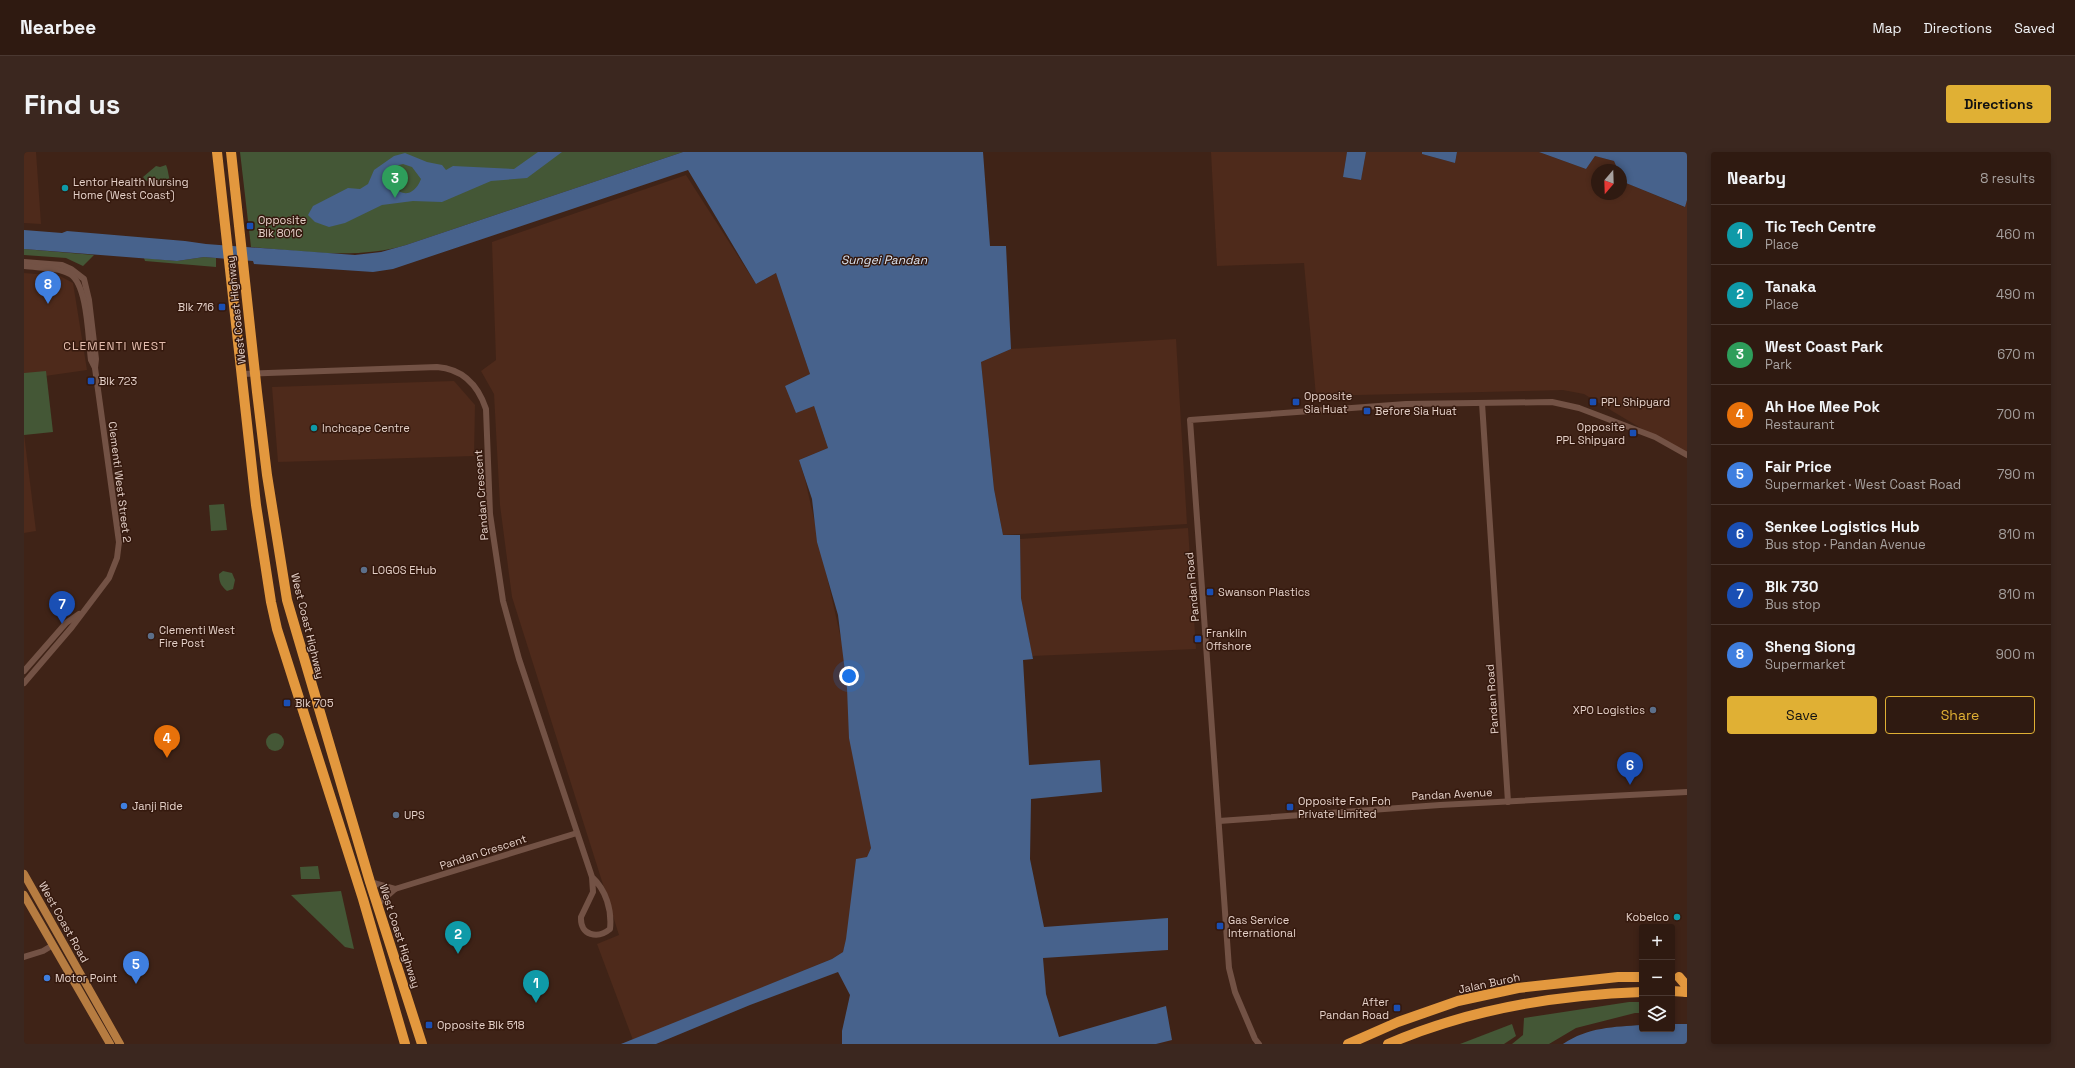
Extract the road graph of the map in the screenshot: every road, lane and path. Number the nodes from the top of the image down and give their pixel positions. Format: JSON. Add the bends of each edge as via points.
{"nodes":[{"id":1,"x":217,"y":152,"type":"edge"},
{"id":2,"x":231,"y":152,"type":"edge"},
{"id":3,"x":24,"y":262,"type":"edge"},
{"id":4,"x":24,"y":266,"type":"edge"},
{"id":5,"x":94,"y":368,"type":"junction"},
{"id":6,"x":241,"y":374,"type":"junction"},
{"id":7,"x":255,"y":374,"type":"junction"},
{"id":8,"x":1482,"y":403,"type":"junction"},
{"id":9,"x":1687,"y":455,"type":"edge"},
{"id":10,"x":82,"y":612,"type":"junction"},
{"id":11,"x":24,"y":671,"type":"edge"},
{"id":12,"x":24,"y":683,"type":"edge"},
{"id":13,"x":330,"y":748,"type":"junction"},
{"id":14,"x":317,"y":754,"type":"junction"},
{"id":15,"x":1687,"y":792,"type":"edge"},
{"id":16,"x":1508,"y":802,"type":"junction"},
{"id":17,"x":1219,"y":821,"type":"junction"},
{"id":18,"x":577,"y":833,"type":"junction"},
{"id":19,"x":24,"y":874,"type":"edge"},
{"id":20,"x":592,"y":877,"type":"junction"},
{"id":21,"x":370,"y":882,"type":"junction"},
{"id":22,"x":395,"y":889,"type":"junction"},
{"id":23,"x":24,"y":895,"type":"edge"},
{"id":24,"x":377,"y":905,"type":"junction"},
{"id":25,"x":53,"y":945,"type":"junction"},
{"id":26,"x":24,"y":957,"type":"edge"},
{"id":27,"x":1639,"y":977,"type":"edge"},
{"id":28,"x":1679,"y":978,"type":"edge"},
{"id":29,"x":85,"y":981,"type":"junction"},
{"id":30,"x":77,"y":987,"type":"junction"},
{"id":31,"x":1675,"y":991,"type":"edge"},
{"id":32,"x":1639,"y":992,"type":"edge"},
{"id":33,"x":1687,"y":992,"type":"edge"},
{"id":34,"x":1256,"y":1042,"type":"edge"},
{"id":35,"x":110,"y":1044,"type":"edge"},
{"id":36,"x":120,"y":1044,"type":"edge"},
{"id":37,"x":405,"y":1044,"type":"edge"},
{"id":38,"x":422,"y":1044,"type":"edge"},
{"id":39,"x":1348,"y":1044,"type":"edge"},
{"id":40,"x":1388,"y":1044,"type":"edge"}],
"edges":[{"from":1,"to":6,"type":"highway","name":"West Coast Highway"},
{"from":2,"to":7,"type":"highway","name":"West Coast Highway"},
{"from":3,"to":5,"type":"street","name":"Clementi West Street 2","via":[[62,265],[84,279],[96,359]]},
{"from":4,"to":5,"type":"street","name":"Clementi West Street 2","via":[[62,271],[78,282]]},
{"from":5,"to":10,"type":"street","name":"Clementi West Street 2","via":[[119,542],[117,558],[109,578]]},
{"from":6,"to":7,"type":"street","name":"Pandan Crescent"},
{"from":6,"to":14,"type":"highway","name":"West Coast Highway","via":[[270,602]]},
{"from":7,"to":13,"type":"highway","name":"West Coast Highway","via":[[267,475],[287,600]]},
{"from":7,"to":18,"type":"street","name":"Pandan Crescent","via":[[444,368],[468,378],[480,394],[486,409],[491,521],[502,601],[518,659]]},
{"from":8,"to":9,"type":"street","name":"Pandan Road","via":[[1560,403],[1655,437]]},
{"from":8,"to":16,"type":"street","name":"Pandan Road"},
{"from":8,"to":17,"type":"street","name":"Pandan Road","via":[[1406,404],[1190,420]]},
{"from":10,"to":11,"type":"street","name":"Clementi West Street 2","via":[[66,623]]},
{"from":10,"to":12,"type":"street","name":"Clementi West Street 2"},
{"from":13,"to":14,"type":"highway","via":[[323,747]]},
{"from":13,"to":21,"type":"highway","name":"West Coast Highway"},
{"from":14,"to":37,"type":"highway","name":"West Coast Highway"},
{"from":15,"to":16,"type":"street","name":"Pandan Avenue"},
{"from":16,"to":17,"type":"street","name":"Pandan Avenue","via":[[1398,807]]},
{"from":17,"to":34,"type":"street","name":"Pandan Road","via":[[1229,968],[1235,992]]},
{"from":18,"to":20,"type":"street","name":"Pandan Crescent"},
{"from":18,"to":22,"type":"street","name":"Pandan Crescent"},
{"from":19,"to":29,"type":"main road","name":"West Coast Road"},
{"from":20,"to":20,"type":"street","name":"Pandan Crescent","via":[[602,888],[611,916],[610,928],[599,935],[585,932],[581,922],[593,892]]},
{"from":21,"to":22,"type":"street"},
{"from":21,"to":24,"type":"highway","name":"West Coast Highway"},
{"from":22,"to":24,"type":"street","name":"Pandan Crescent"},
{"from":23,"to":25,"type":"main road","name":"West Coast Road"},
{"from":24,"to":38,"type":"highway","name":"West Coast Highway"},
{"from":25,"to":26,"type":"street"},
{"from":25,"to":30,"type":"main road","name":"West Coast Road"},
{"from":27,"to":39,"type":"highway","name":"Jalan Buroh","via":[[1518,988],[1458,1001],[1398,1022]]},
{"from":28,"to":33,"type":"highway","via":[[1685,984]]},
{"from":29,"to":30,"type":"main road"},
{"from":29,"to":36,"type":"main road","name":"West Coast Road"},
{"from":30,"to":35,"type":"main road","name":"West Coast Road"},
{"from":31,"to":33,"type":"highway"},
{"from":32,"to":40,"type":"highway","via":[[1569,996],[1522,1004],[1462,1017]]}]}
